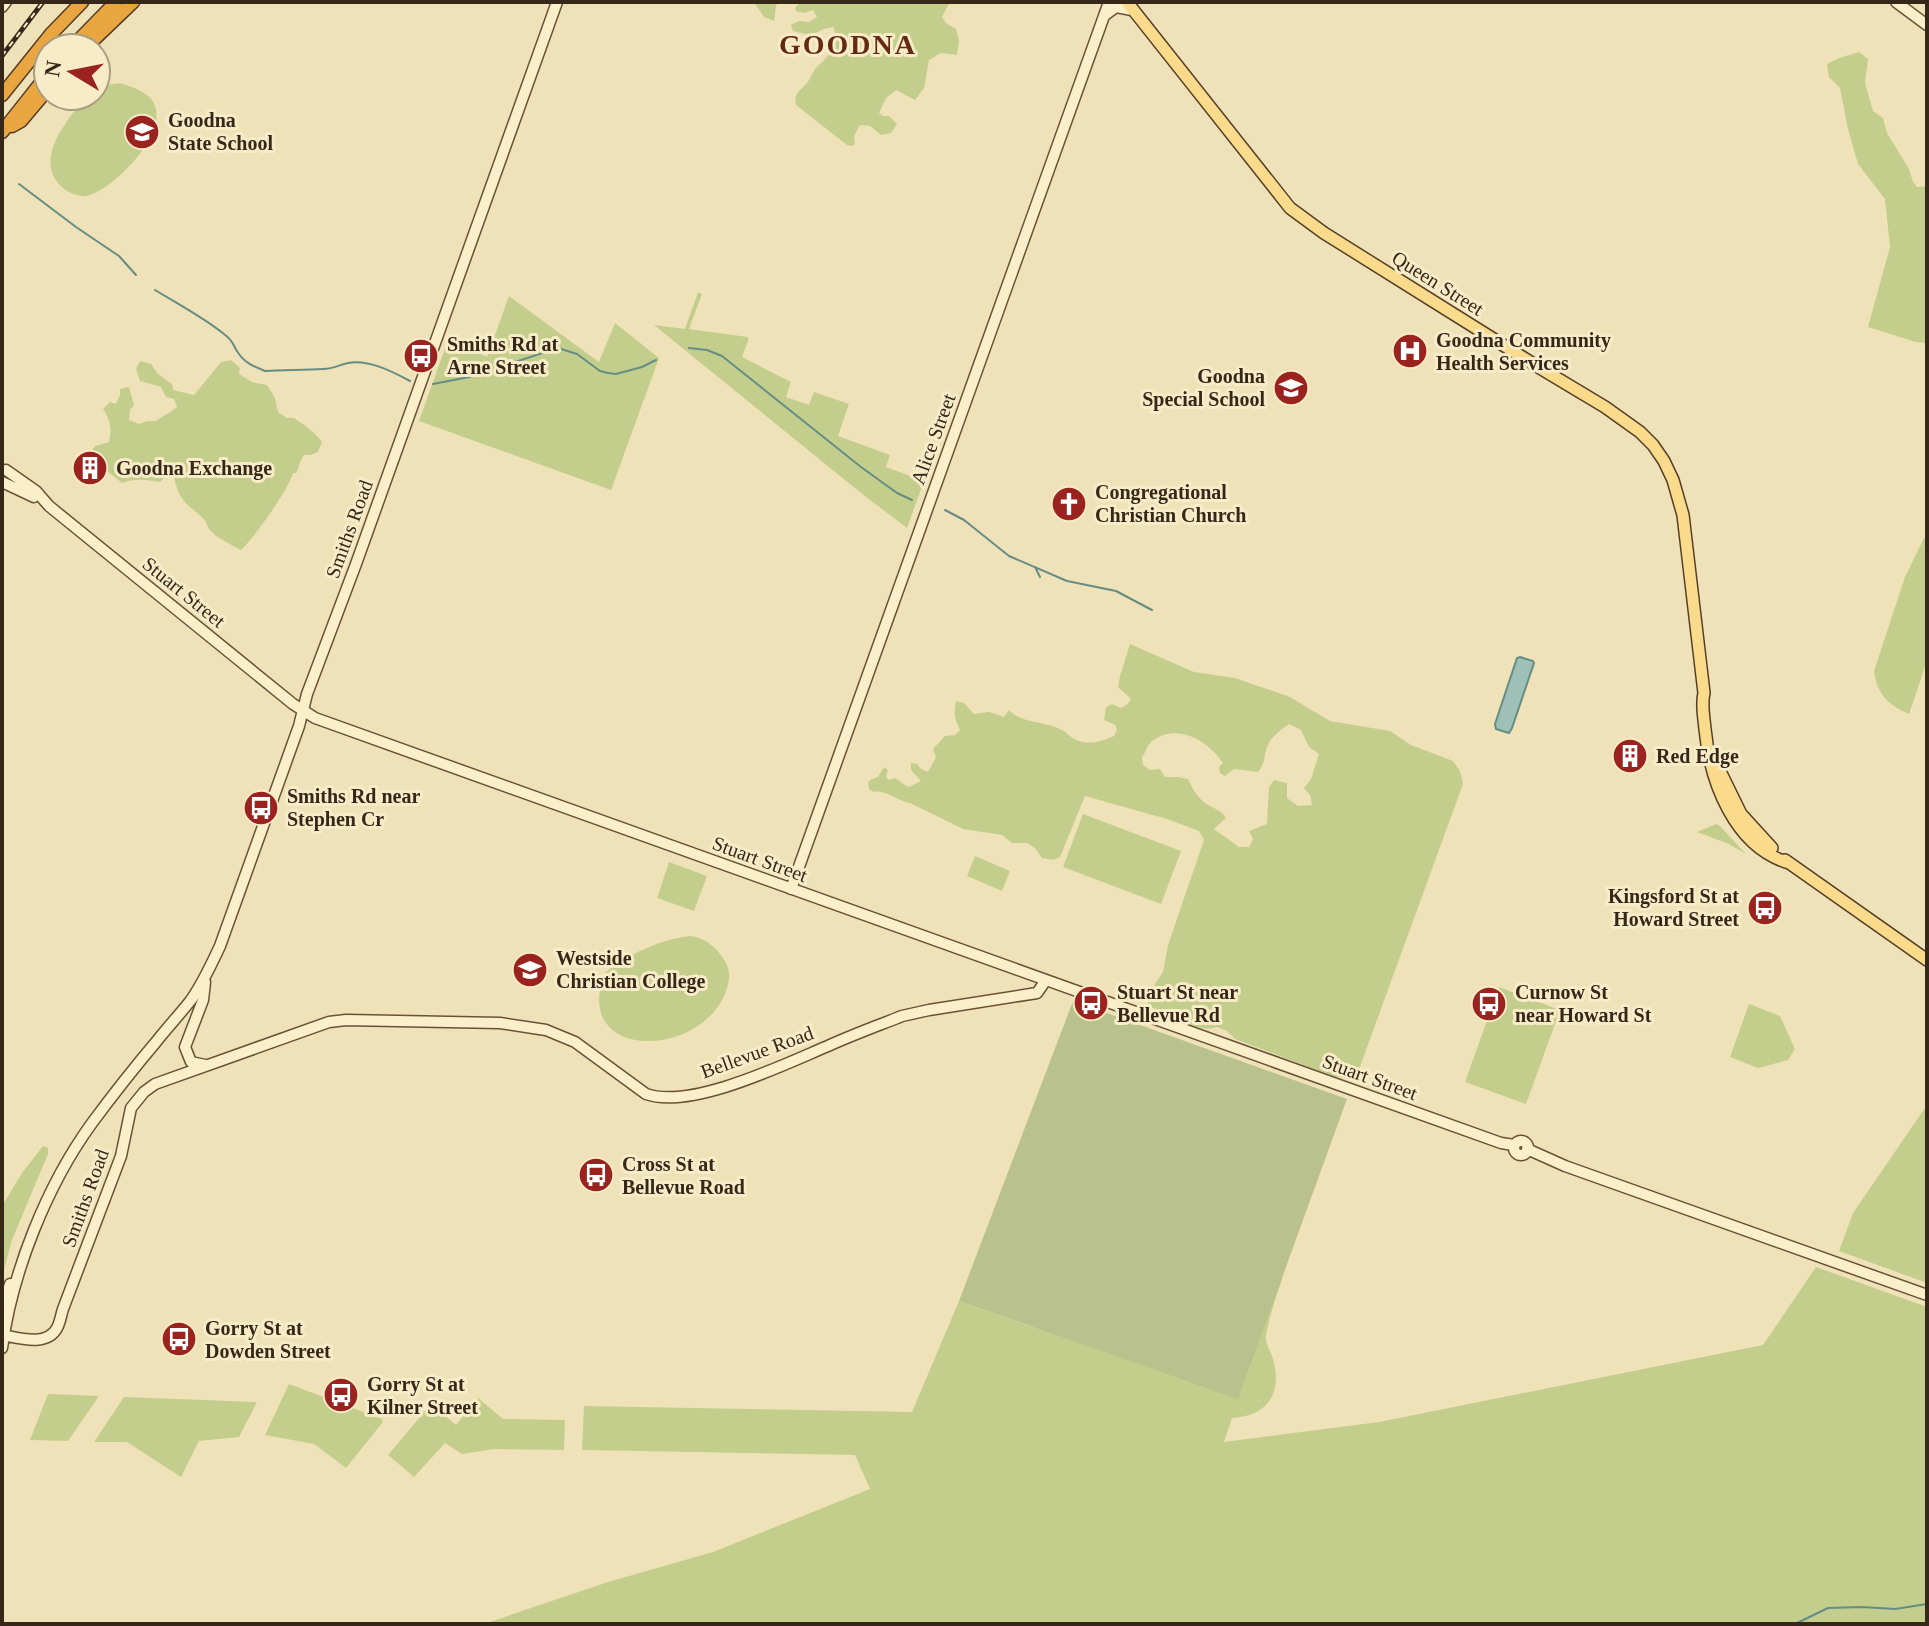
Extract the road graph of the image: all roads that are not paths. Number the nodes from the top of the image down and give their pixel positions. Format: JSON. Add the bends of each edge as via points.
{"nodes":[{"id":1,"x":82,"y":2,"type":"edge"},
{"id":2,"x":116,"y":2,"type":"edge"},
{"id":3,"x":133,"y":2,"type":"edge"},
{"id":4,"x":557,"y":2,"type":"edge"},
{"id":5,"x":1109,"y":2,"type":"edge"},
{"id":6,"x":1896,"y":2,"type":"edge"},
{"id":7,"x":1130,"y":6,"type":"edge"},
{"id":8,"x":1104,"y":16,"type":"junction"},
{"id":9,"x":1927,"y":25,"type":"edge"},
{"id":10,"x":87,"y":32,"type":"edge"},
{"id":11,"x":102,"y":32,"type":"edge"},
{"id":12,"x":32,"y":94,"type":"edge"},
{"id":13,"x":2,"y":95,"type":"edge"},
{"id":14,"x":32,"y":108,"type":"edge"},
{"id":15,"x":2,"y":132,"type":"edge"},
{"id":16,"x":3,"y":472,"type":"edge"},
{"id":17,"x":303,"y":710,"type":"junction"},
{"id":18,"x":791,"y":889,"type":"junction"},
{"id":19,"x":1927,"y":960,"type":"edge"},
{"id":20,"x":206,"y":976,"type":"junction"},
{"id":21,"x":1046,"y":980,"type":"junction"},
{"id":22,"x":147,"y":1052,"type":"junction"},
{"id":23,"x":206,"y":1066,"type":"junction"},
{"id":24,"x":1927,"y":1295,"type":"edge"},
{"id":25,"x":2,"y":1308,"type":"edge"},
{"id":26,"x":3,"y":1335,"type":"edge"},
{"id":27,"x":2,"y":1348,"type":"edge"}],
"edges":[{"from":1,"to":13,"type":"highway"},
{"from":2,"to":10,"type":"highway"},
{"from":3,"to":11,"type":"highway"},
{"from":4,"to":17,"type":"street","name":"Smiths Road"},
{"from":5,"to":8,"type":"street","name":"Alice Street"},
{"from":6,"to":9,"type":"street"},
{"from":7,"to":8,"type":"street","via":[[1116,7]]},
{"from":7,"to":19,"type":"main road","name":"Queen Street","via":[[1290,208],[1605,407],[1653,445],[1673,480],[1683,515],[1704,693],[1719,771],[1733,801],[1750,826],[1789,863]]},
{"from":8,"to":18,"type":"street","name":"Alice Street"},
{"from":12,"to":15,"type":"highway"},
{"from":14,"to":15,"type":"highway"},
{"from":16,"to":17,"type":"street","name":"Stuart Street"},
{"from":17,"to":18,"type":"street","name":"Stuart Street"},
{"from":17,"to":20,"type":"street","name":"Smiths Road"},
{"from":18,"to":21,"type":"street","name":"Stuart Street"},
{"from":20,"to":22,"type":"street","name":"Smiths Road"},
{"from":20,"to":23,"type":"street","via":[[185,1047],[191,1062]]},
{"from":21,"to":23,"type":"street","name":"Bellevue Road","via":[[1037,993],[902,1016],[732,1085],[679,1096],[646,1094],[568,1038],[500,1023],[337,1021]]},
{"from":21,"to":24,"type":"street","name":"Stuart Street","via":[[1501,1143],[1523,1141],[1527,1149],[1565,1166]]},
{"from":22,"to":25,"type":"street","name":"Smiths Road","via":[[107,1092],[62,1157]]},
{"from":22,"to":26,"type":"street","name":"Smiths Road","via":[[64,1168],[23,1261]]},
{"from":23,"to":26,"type":"street","name":"Smiths Road","via":[[155,1084],[131,1108],[121,1156],[57,1330],[35,1340]]},
{"from":26,"to":27,"type":"street","name":"Smiths Road"}]}
